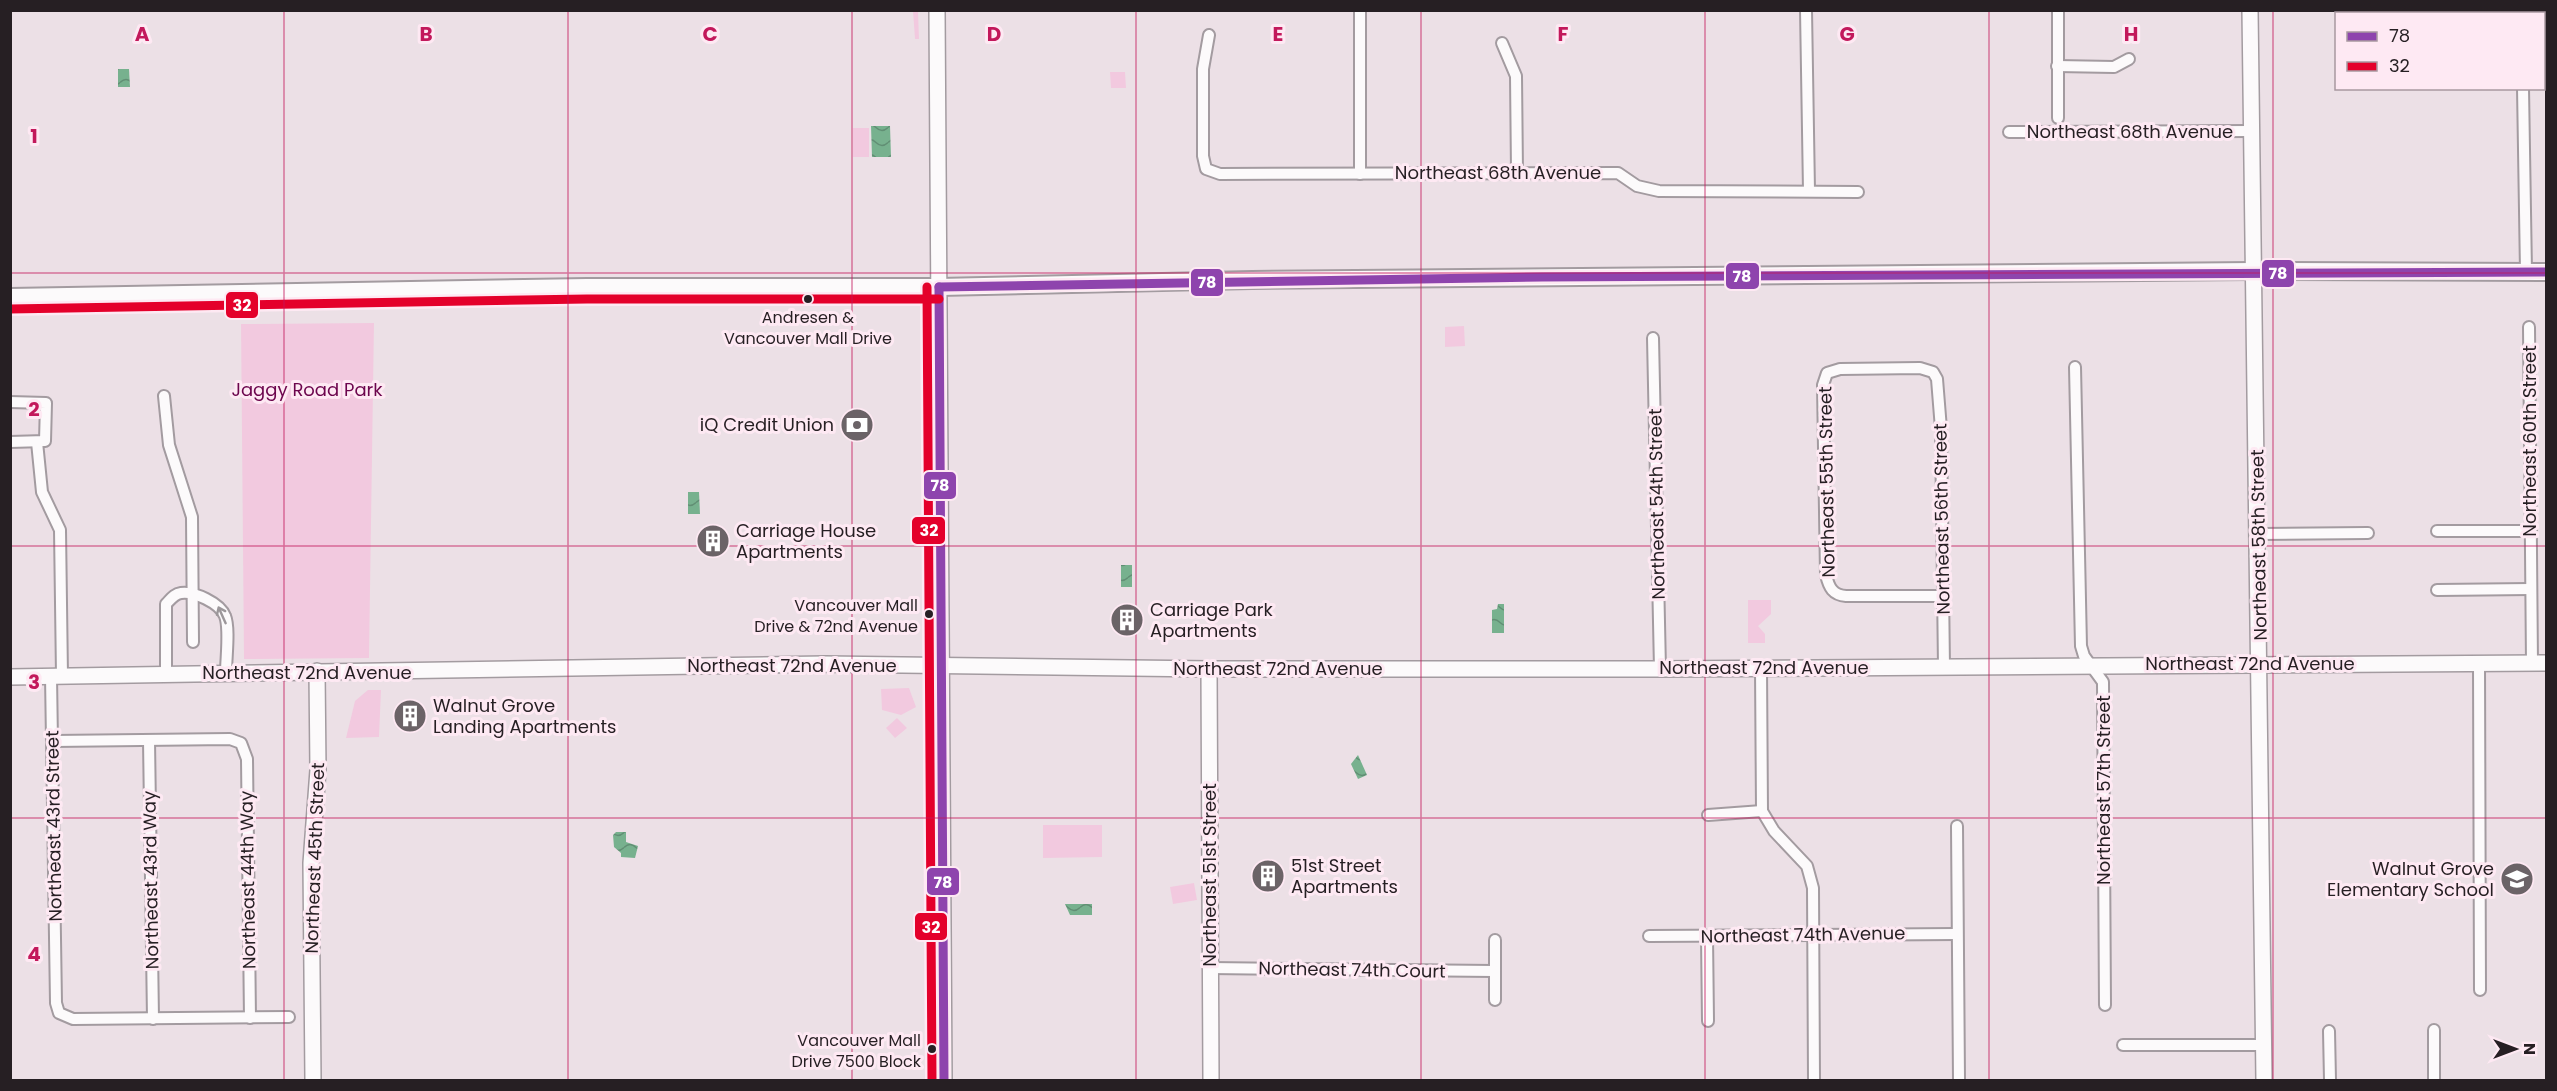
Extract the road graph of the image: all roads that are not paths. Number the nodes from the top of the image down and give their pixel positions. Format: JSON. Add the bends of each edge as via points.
{"nodes":[{"id":1,"x":938,"y":10,"type":"edge"},
{"id":2,"x":1360,"y":10,"type":"edge"},
{"id":3,"x":1806,"y":10,"type":"edge"},
{"id":4,"x":2058,"y":10,"type":"edge"},
{"id":5,"x":2250,"y":10,"type":"edge"},
{"id":6,"x":1209,"y":36,"type":"dead end"},
{"id":7,"x":1502,"y":43,"type":"dead end"},
{"id":8,"x":2129,"y":59,"type":"dead end"},
{"id":9,"x":2057,"y":66,"type":"junction"},
{"id":10,"x":2523,"y":90,"type":"edge"},
{"id":11,"x":2058,"y":118,"type":"dead end"},
{"id":12,"x":2252,"y":131,"type":"junction"},
{"id":13,"x":2009,"y":132,"type":"dead end"},
{"id":14,"x":1517,"y":172,"type":"junction"},
{"id":15,"x":1360,"y":174,"type":"junction"},
{"id":16,"x":1809,"y":191,"type":"junction"},
{"id":17,"x":1858,"y":192,"type":"dead end"},
{"id":18,"x":2253,"y":271,"type":"junction"},
{"id":19,"x":2526,"y":272,"type":"junction"},
{"id":20,"x":2547,"y":272,"type":"edge"},
{"id":21,"x":939,"y":287,"type":"junction"},
{"id":22,"x":10,"y":297,"type":"edge"},
{"id":23,"x":2529,"y":327,"type":"dead end"},
{"id":24,"x":1653,"y":338,"type":"dead end"},
{"id":25,"x":2075,"y":367,"type":"dead end"},
{"id":26,"x":1933,"y":372,"type":"joint"},
{"id":27,"x":165,"y":396,"type":"dead end"},
{"id":28,"x":10,"y":402,"type":"edge"},
{"id":29,"x":10,"y":442,"type":"edge"},
{"id":30,"x":37,"y":442,"type":"junction"},
{"id":31,"x":2437,"y":531,"type":"dead end"},
{"id":32,"x":2531,"y":531,"type":"junction"},
{"id":33,"x":2368,"y":533,"type":"dead end"},
{"id":34,"x":2259,"y":534,"type":"junction"},
{"id":35,"x":2437,"y":590,"type":"dead end"},
{"id":36,"x":2531,"y":590,"type":"junction"},
{"id":37,"x":193,"y":594,"type":"junction"},
{"id":38,"x":1943,"y":596,"type":"junction"},
{"id":39,"x":193,"y":642,"type":"dead end"},
{"id":40,"x":2479,"y":663,"type":"junction"},
{"id":41,"x":2539,"y":663,"type":"edge"},
{"id":42,"x":2091,"y":664,"type":"junction"},
{"id":43,"x":2260,"y":664,"type":"junction"},
{"id":44,"x":941,"y":666,"type":"junction"},
{"id":45,"x":1944,"y":667,"type":"junction"},
{"id":46,"x":1761,"y":668,"type":"junction"},
{"id":47,"x":1209,"y":669,"type":"junction"},
{"id":48,"x":1660,"y":669,"type":"junction"},
{"id":49,"x":317,"y":671,"type":"junction"},
{"id":50,"x":226,"y":673,"type":"junction"},
{"id":51,"x":166,"y":674,"type":"junction"},
{"id":52,"x":57,"y":676,"type":"junction"},
{"id":53,"x":10,"y":677,"type":"edge"},
{"id":54,"x":149,"y":740,"type":"junction"},
{"id":55,"x":53,"y":741,"type":"junction"},
{"id":56,"x":1762,"y":811,"type":"junction"},
{"id":57,"x":1708,"y":815,"type":"dead end"},
{"id":58,"x":1957,"y":826,"type":"dead end"},
{"id":59,"x":1816,"y":934,"type":"junction"},
{"id":60,"x":1957,"y":934,"type":"junction"},
{"id":61,"x":1649,"y":936,"type":"dead end"},
{"id":62,"x":1707,"y":936,"type":"junction"},
{"id":63,"x":1495,"y":940,"type":"dead end"},
{"id":64,"x":1210,"y":968,"type":"junction"},
{"id":65,"x":1494,"y":971,"type":"junction"},
{"id":66,"x":2480,"y":990,"type":"dead end"},
{"id":67,"x":1495,"y":1000,"type":"dead end"},
{"id":68,"x":2105,"y":1005,"type":"dead end"},
{"id":69,"x":289,"y":1017,"type":"dead end"},
{"id":70,"x":249,"y":1018,"type":"junction"},
{"id":71,"x":153,"y":1019,"type":"junction"},
{"id":72,"x":1707,"y":1021,"type":"dead end"},
{"id":73,"x":2434,"y":1030,"type":"dead end"},
{"id":74,"x":2330,"y":1031,"type":"dead end"},
{"id":75,"x":2123,"y":1045,"type":"dead end"},
{"id":76,"x":2264,"y":1045,"type":"junction"},
{"id":77,"x":313,"y":1080,"type":"edge"},
{"id":78,"x":944,"y":1080,"type":"edge"},
{"id":79,"x":1211,"y":1080,"type":"edge"},
{"id":80,"x":1814,"y":1080,"type":"edge"},
{"id":81,"x":1959,"y":1080,"type":"edge"},
{"id":82,"x":2264,"y":1080,"type":"edge"},
{"id":83,"x":2330,"y":1080,"type":"edge"},
{"id":84,"x":2434,"y":1080,"type":"edge"}],
"edges":[{"from":1,"to":21,"type":"street"},
{"from":2,"to":15,"type":"street"},
{"from":3,"to":16,"type":"street"},
{"from":4,"to":9,"type":"street"},
{"from":5,"to":12,"type":"street","name":"Northeast 58th Street"},
{"from":6,"to":15,"type":"street","name":"Northeast 68th Avenue","via":[[1203,69],[1206,169],[1220,174]]},
{"from":7,"to":14,"type":"street","via":[[1516,76]]},
{"from":8,"to":9,"type":"street","via":[[2114,67]]},
{"from":9,"to":11,"type":"street"},
{"from":10,"to":19,"type":"street"},
{"from":12,"to":13,"type":"street","name":"Northeast 68th Avenue"},
{"from":12,"to":18,"type":"street","name":"Northeast 58th Street"},
{"from":14,"to":15,"type":"street","name":"Northeast 68th Avenue"},
{"from":14,"to":16,"type":"street","name":"Northeast 68th Avenue","via":[[1618,172],[1637,186],[1659,191]]},
{"from":16,"to":17,"type":"street","name":"Northeast 68th Avenue"},
{"from":18,"to":19,"type":"main road"},
{"from":18,"to":21,"type":"main road","via":[[1264,280]]},
{"from":18,"to":34,"type":"street","name":"Northeast 58th Street"},
{"from":19,"to":20,"type":"main road"},
{"from":21,"to":22,"type":"main road","via":[[587,287]]},
{"from":21,"to":44,"type":"street"},
{"from":23,"to":32,"type":"street","name":"Northeast 60th Street"},
{"from":24,"to":48,"type":"street","name":"Northeast 54th Street"},
{"from":25,"to":42,"type":"street","name":"Northeast 57th Street","via":[[2081,646]]},
{"from":26,"to":38,"type":"street","name":"Northeast 56th Street","via":[[1941,429]]},
{"from":26,"to":38,"type":"street","name":"Northeast 55th Street","via":[[1920,368],[1840,369],[1827,373],[1826,575],[1833,592],[1846,596]]},
{"from":27,"to":37,"type":"street","via":[[169,445],[192,517]]},
{"from":28,"to":30,"type":"street","via":[[46,403],[45,441]]},
{"from":29,"to":30,"type":"street"},
{"from":30,"to":52,"type":"street","name":"Northeast 43rd Street","via":[[42,492],[60,530]]},
{"from":31,"to":32,"type":"street"},
{"from":32,"to":36,"type":"street","name":"Northeast 60th Street"},
{"from":33,"to":34,"type":"street"},
{"from":34,"to":43,"type":"street","name":"Northeast 58th Street"},
{"from":35,"to":36,"type":"street"},
{"from":36,"to":41,"type":"street","name":"Northeast 60th Street"},
{"from":37,"to":39,"type":"street"},
{"from":50,"to":37,"type":"street","one_way":true,"via":[[225,616],[218,606]]},
{"from":37,"to":51,"type":"street","via":[[174,596],[166,604]]},
{"from":38,"to":45,"type":"street","name":"Northeast 56th Street"},
{"from":40,"to":41,"type":"street","name":"Northeast 72nd Avenue"},
{"from":40,"to":43,"type":"street","name":"Northeast 72nd Avenue"},
{"from":40,"to":66,"type":"street"},
{"from":42,"to":43,"type":"street","name":"Northeast 72nd Avenue"},
{"from":42,"to":45,"type":"street","name":"Northeast 72nd Avenue"},
{"from":42,"to":68,"type":"street","name":"Northeast 57th Street","via":[[2103,682]]},
{"from":43,"to":76,"type":"street","name":"Northeast 58th Street"},
{"from":44,"to":47,"type":"street","name":"Northeast 72nd Avenue"},
{"from":44,"to":49,"type":"street","name":"Northeast 72nd Avenue"},
{"from":44,"to":78,"type":"street"},
{"from":45,"to":46,"type":"street","name":"Northeast 72nd Avenue"},
{"from":46,"to":48,"type":"street","name":"Northeast 72nd Avenue"},
{"from":46,"to":56,"type":"street"},
{"from":47,"to":48,"type":"street","name":"Northeast 72nd Avenue"},
{"from":47,"to":64,"type":"street","name":"Northeast 51st Street"},
{"from":49,"to":50,"type":"street","name":"Northeast 72nd Avenue"},
{"from":49,"to":77,"type":"street","name":"Northeast 45th Street","via":[[318,770],[311,863]]},
{"from":50,"to":51,"type":"street","name":"Northeast 72nd Avenue"},
{"from":51,"to":52,"type":"street","name":"Northeast 72nd Avenue"},
{"from":52,"to":53,"type":"street","name":"Northeast 72nd Avenue"},
{"from":52,"to":55,"type":"street","name":"Northeast 43rd Street"},
{"from":54,"to":55,"type":"street"},
{"from":54,"to":70,"type":"street","name":"Northeast 44th Way","via":[[230,739],[241,744],[247,759]]},
{"from":54,"to":71,"type":"street","name":"Northeast 43rd Way"},
{"from":55,"to":71,"type":"street","name":"Northeast 43rd Street","via":[[59,1012],[73,1019]]},
{"from":56,"to":57,"type":"street"},
{"from":56,"to":59,"type":"street","via":[[1774,831],[1807,866],[1813,888]]},
{"from":58,"to":60,"type":"street"},
{"from":59,"to":60,"type":"street","name":"Northeast 74th Avenue"},
{"from":59,"to":62,"type":"street","name":"Northeast 74th Avenue"},
{"from":59,"to":80,"type":"street"},
{"from":60,"to":81,"type":"street"},
{"from":61,"to":62,"type":"street","name":"Northeast 74th Avenue"},
{"from":62,"to":72,"type":"street"},
{"from":63,"to":65,"type":"street"},
{"from":64,"to":65,"type":"street","name":"Northeast 74th Court"},
{"from":64,"to":79,"type":"street","name":"Northeast 51st Street"},
{"from":65,"to":67,"type":"street"},
{"from":69,"to":70,"type":"street"},
{"from":70,"to":71,"type":"street"},
{"from":73,"to":84,"type":"street"},
{"from":74,"to":83,"type":"street"},
{"from":75,"to":76,"type":"street"},
{"from":76,"to":82,"type":"street","name":"Northeast 58th Street"}]}
